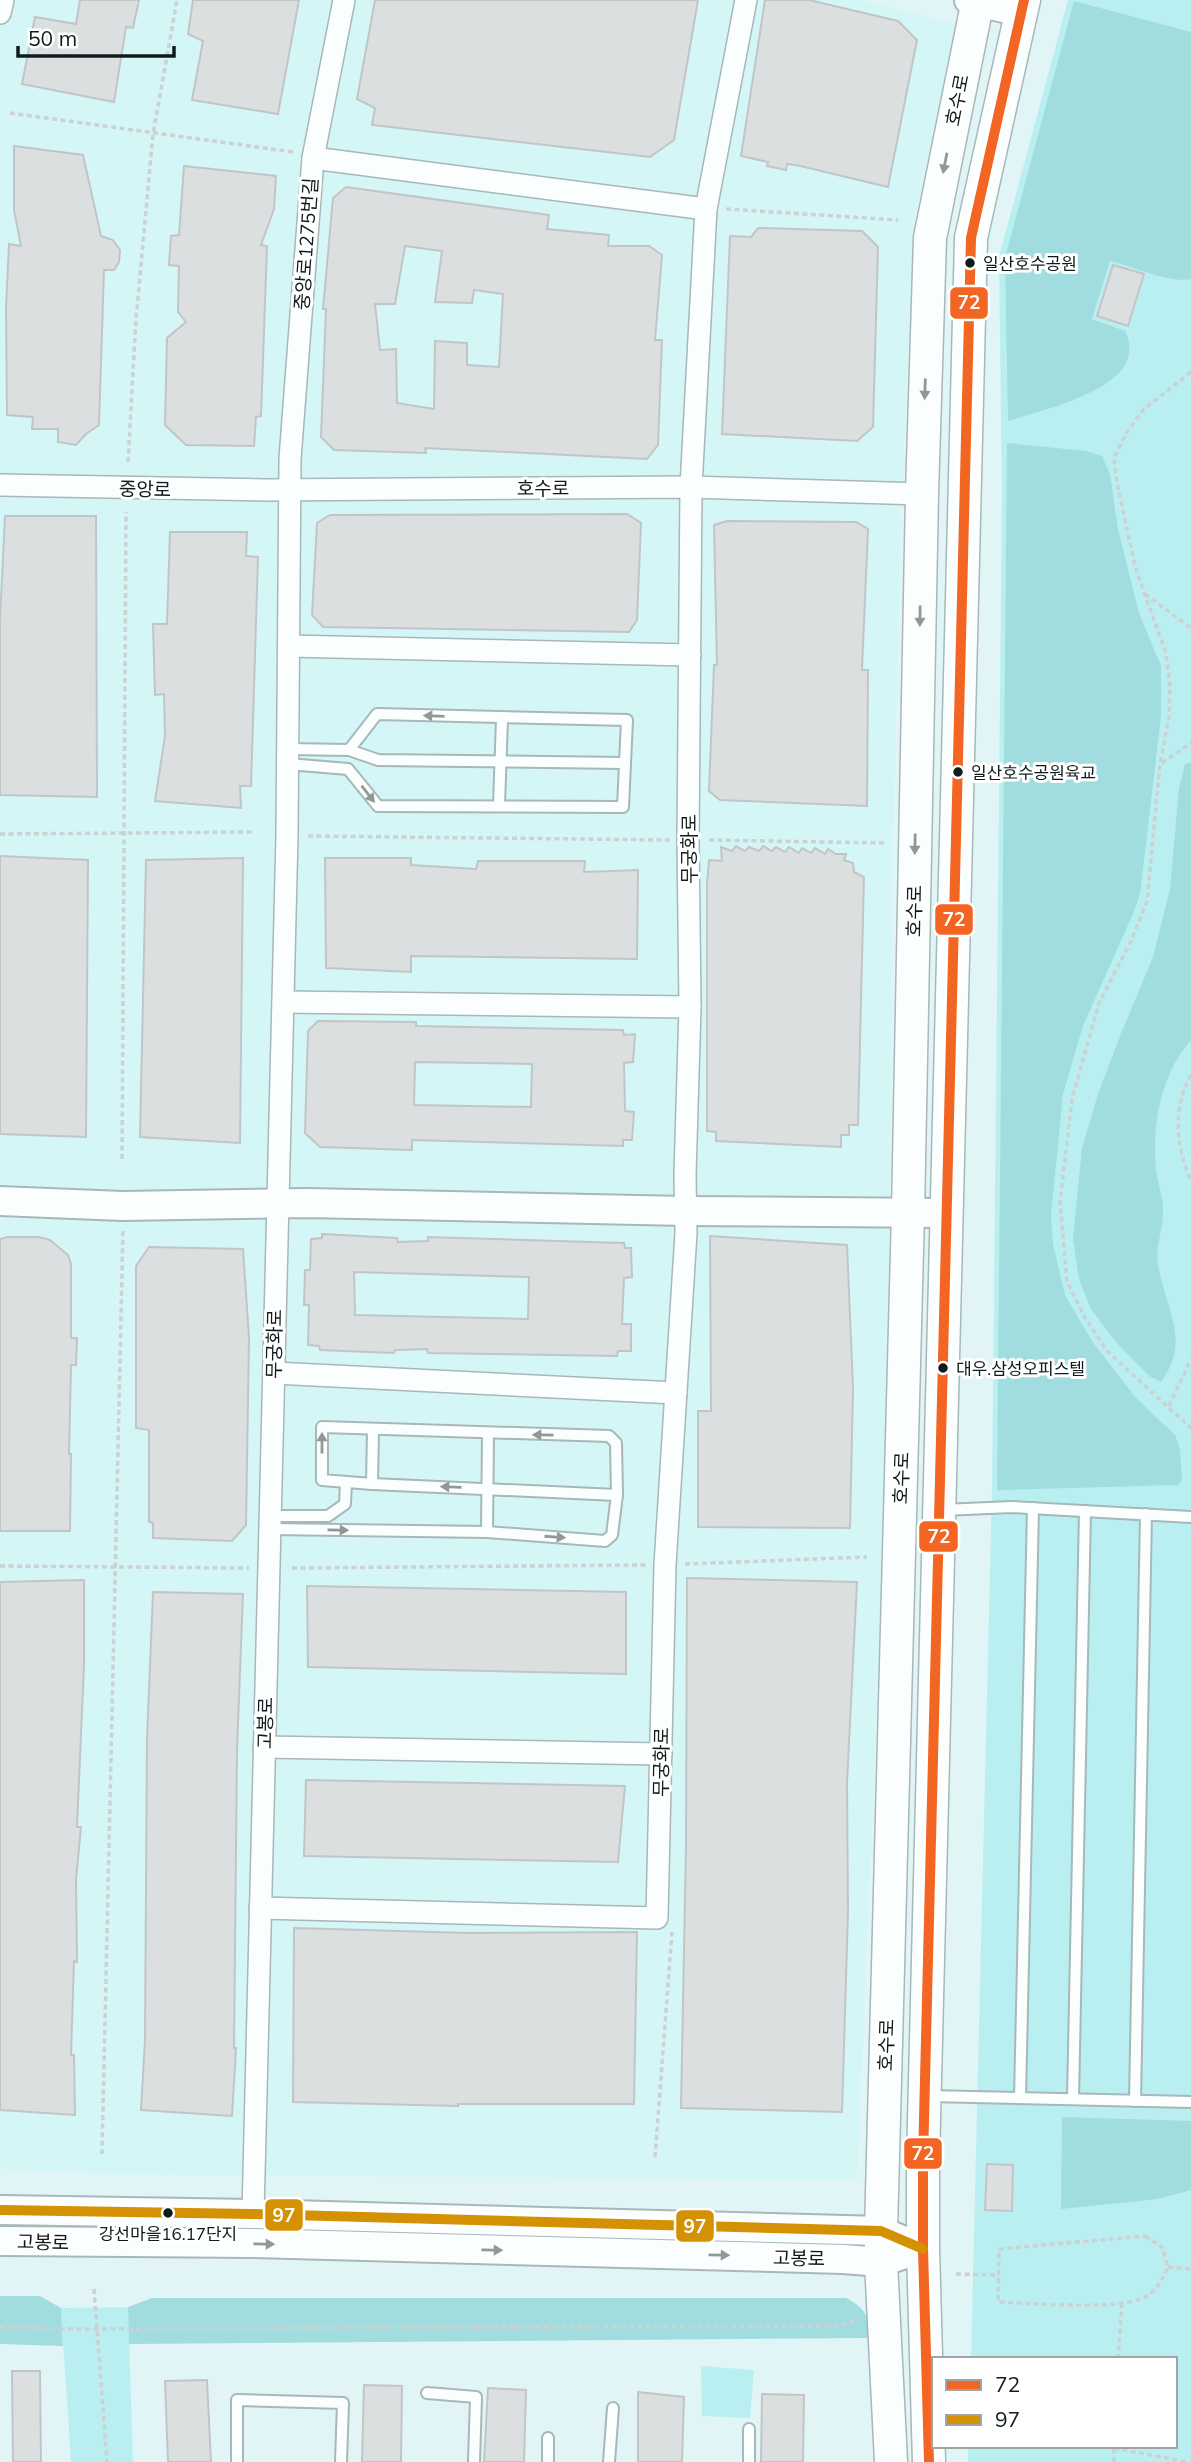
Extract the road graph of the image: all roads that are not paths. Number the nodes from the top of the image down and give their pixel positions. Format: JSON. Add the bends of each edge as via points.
{"nodes":[{"id":1,"x":2,"y":0,"type":"edge"},
{"id":2,"x":344,"y":0,"type":"edge"},
{"id":3,"x":746,"y":0,"type":"edge"},
{"id":4,"x":975,"y":1,"type":"edge"},
{"id":5,"x":1023,"y":6,"type":"edge"},
{"id":6,"x":0,"y":13,"type":"edge"},
{"id":7,"x":303,"y":155,"type":"junction"},
{"id":8,"x":716,"y":209,"type":"junction"},
{"id":9,"x":0,"y":485,"type":"edge"},
{"id":10,"x":691,"y":486,"type":"junction"},
{"id":11,"x":289,"y":490,"type":"junction"},
{"id":12,"x":922,"y":494,"type":"junction"},
{"id":13,"x":289,"y":646,"type":"junction"},
{"id":14,"x":690,"y":655,"type":"junction"},
{"id":15,"x":502,"y":719,"type":"junction"},
{"id":16,"x":349,"y":750,"type":"junction"},
{"id":17,"x":288,"y":757,"type":"junction"},
{"id":18,"x":501,"y":762,"type":"junction"},
{"id":19,"x":625,"y":763,"type":"junction"},
{"id":20,"x":499,"y":806,"type":"junction"},
{"id":21,"x":283,"y":1002,"type":"junction"},
{"id":22,"x":690,"y":1007,"type":"junction"},
{"id":23,"x":0,"y":1201,"type":"edge"},
{"id":24,"x":279,"y":1204,"type":"junction"},
{"id":25,"x":686,"y":1211,"type":"junction"},
{"id":26,"x":908,"y":1213,"type":"junction"},
{"id":27,"x":947,"y":1213,"type":"junction"},
{"id":28,"x":274,"y":1373,"type":"junction"},
{"id":29,"x":676,"y":1394,"type":"junction"},
{"id":30,"x":373,"y":1429,"type":"junction"},
{"id":31,"x":488,"y":1434,"type":"junction"},
{"id":32,"x":346,"y":1482,"type":"junction"},
{"id":33,"x":372,"y":1484,"type":"junction"},
{"id":34,"x":488,"y":1488,"type":"junction"},
{"id":35,"x":617,"y":1495,"type":"junction"},
{"id":36,"x":1033,"y":1508,"type":"junction"},
{"id":37,"x":940,"y":1510,"type":"junction"},
{"id":38,"x":1084,"y":1511,"type":"junction"},
{"id":39,"x":1146,"y":1514,"type":"junction"},
{"id":40,"x":1191,"y":1517,"type":"edge"},
{"id":41,"x":270,"y":1523,"type":"junction"},
{"id":42,"x":487,"y":1532,"type":"junction"},
{"id":43,"x":259,"y":1568,"type":"joint"},
{"id":44,"x":264,"y":1746,"type":"junction"},
{"id":45,"x":661,"y":1754,"type":"junction"},
{"id":46,"x":260,"y":1908,"type":"junction"},
{"id":47,"x":926,"y":2096,"type":"junction"},
{"id":48,"x":1020,"y":2098,"type":"junction"},
{"id":49,"x":1073,"y":2099,"type":"junction"},
{"id":50,"x":1135,"y":2101,"type":"junction"},
{"id":51,"x":1191,"y":2102,"type":"edge"},
{"id":52,"x":0,"y":2210,"type":"edge"},
{"id":53,"x":253,"y":2214,"type":"junction"},
{"id":54,"x":0,"y":2241,"type":"edge"},
{"id":55,"x":881,"y":2247,"type":"junction"},
{"id":56,"x":923,"y":2249,"type":"junction"},
{"id":57,"x":427,"y":2393,"type":"dead end"},
{"id":58,"x":613,"y":2408,"type":"dead end"},
{"id":59,"x":749,"y":2430,"type":"dead end"},
{"id":60,"x":548,"y":2438,"type":"dead end"},
{"id":61,"x":237,"y":2462,"type":"edge"},
{"id":62,"x":341,"y":2462,"type":"edge"},
{"id":63,"x":474,"y":2462,"type":"edge"},
{"id":64,"x":548,"y":2462,"type":"edge"},
{"id":65,"x":610,"y":2462,"type":"edge"},
{"id":66,"x":749,"y":2462,"type":"edge"},
{"id":67,"x":891,"y":2462,"type":"edge"},
{"id":68,"x":929,"y":2462,"type":"edge"}],
"edges":[{"from":1,"to":6,"type":"street"},
{"from":2,"to":7,"type":"street","name":"중앙로1275번길"},
{"from":3,"to":8,"type":"street"},
{"from":4,"to":5,"type":"main road"},
{"from":4,"to":12,"type":"main road","name":"호수로","one_way":true,"via":[[930,238]]},
{"from":5,"to":27,"type":"main road","name":"호수로","via":[[971,238]]},
{"from":7,"to":8,"type":"street"},
{"from":7,"to":11,"type":"street","name":"중앙로1275번길"},
{"from":8,"to":10,"type":"street"},
{"from":9,"to":11,"type":"street","name":"중앙로"},
{"from":10,"to":11,"type":"street","name":"호수로"},
{"from":10,"to":12,"type":"street","name":"호수로"},
{"from":10,"to":14,"type":"street","name":"무궁화로"},
{"from":11,"to":13,"type":"street","name":"무궁화로"},
{"from":12,"to":26,"type":"main road","name":"호수로","one_way":true},
{"from":13,"to":14,"type":"street"},
{"from":13,"to":17,"type":"street","name":"무궁화로"},
{"from":14,"to":22,"type":"street","name":"무궁화로"},
{"from":15,"to":16,"type":"lane","one_way":true,"via":[[377,714]]},
{"from":15,"to":18,"type":"lane"},
{"from":15,"to":19,"type":"lane","via":[[627,720]]},
{"from":16,"to":17,"type":"lane"},
{"from":16,"to":18,"type":"lane","via":[[378,760]]},
{"from":17,"to":20,"type":"lane","one_way":true,"via":[[348,769],[378,806]]},
{"from":17,"to":21,"type":"street","name":"무궁화로"},
{"from":18,"to":19,"type":"lane"},
{"from":18,"to":20,"type":"lane"},
{"from":19,"to":20,"type":"lane","via":[[623,807]]},
{"from":21,"to":22,"type":"street"},
{"from":21,"to":24,"type":"street","name":"무궁화로"},
{"from":22,"to":25,"type":"street","name":"무궁화로"},
{"from":23,"to":24,"type":"main road","via":[[122,1206]]},
{"from":24,"to":25,"type":"main road"},
{"from":24,"to":28,"type":"street","name":"무궁화로"},
{"from":25,"to":26,"type":"main road"},
{"from":25,"to":29,"type":"street","name":"무궁화로"},
{"from":26,"to":27,"type":"main road"},
{"from":26,"to":55,"type":"main road","name":"호수로"},
{"from":27,"to":37,"type":"main road","name":"호수로"},
{"from":28,"to":29,"type":"street"},
{"from":28,"to":41,"type":"street","name":"무궁화로"},
{"from":29,"to":45,"type":"street","name":"무궁화로","via":[[665,1565]]},
{"from":30,"to":31,"type":"lane"},
{"from":32,"to":30,"type":"lane","one_way":true,"via":[[323,1480],[322,1427]]},
{"from":30,"to":33,"type":"lane"},
{"from":31,"to":34,"type":"lane"},
{"from":35,"to":31,"type":"lane","one_way":true,"via":[[616,1443],[609,1436]]},
{"from":32,"to":33,"type":"lane"},
{"from":32,"to":41,"type":"lane","via":[[345,1504],[328,1516]]},
{"from":34,"to":33,"type":"lane","one_way":true},
{"from":34,"to":35,"type":"lane"},
{"from":34,"to":42,"type":"lane"},
{"from":42,"to":35,"type":"lane","one_way":true,"via":[[605,1541],[614,1530]]},
{"from":36,"to":37,"type":"lane"},
{"from":36,"to":38,"type":"lane"},
{"from":36,"to":48,"type":"lane"},
{"from":37,"to":47,"type":"main road","name":"호수로"},
{"from":38,"to":39,"type":"lane"},
{"from":38,"to":49,"type":"lane"},
{"from":39,"to":40,"type":"lane"},
{"from":39,"to":50,"type":"lane"},
{"from":41,"to":42,"type":"lane","one_way":true},
{"from":41,"to":43,"type":"street","name":"무궁화로"},
{"from":43,"to":44,"type":"street","name":"고봉로"},
{"from":44,"to":45,"type":"street"},
{"from":44,"to":46,"type":"street","name":"고봉로"},
{"from":45,"to":46,"type":"street","name":"무궁화로","via":[[657,1918]]},
{"from":46,"to":53,"type":"street","name":"고봉로"},
{"from":47,"to":48,"type":"lane"},
{"from":47,"to":56,"type":"main road","name":"호수로"},
{"from":48,"to":49,"type":"lane"},
{"from":49,"to":50,"type":"lane"},
{"from":50,"to":51,"type":"lane"},
{"from":52,"to":53,"type":"main road","name":"고봉로"},
{"from":53,"to":55,"type":"main road","name":"고봉로"},
{"from":54,"to":55,"type":"main road","name":"고봉로","one_way":true,"via":[[843,2259]]},
{"from":55,"to":56,"type":"main road","name":"고봉로"},
{"from":55,"to":67,"type":"main road","name":"호수로"},
{"from":56,"to":68,"type":"main road","name":"호수로"},
{"from":57,"to":63,"type":"lane","via":[[476,2397]]},
{"from":58,"to":65,"type":"lane"},
{"from":59,"to":66,"type":"lane"},
{"from":60,"to":64,"type":"lane"},
{"from":61,"to":62,"type":"lane","via":[[237,2400],[343,2403]]}]}
